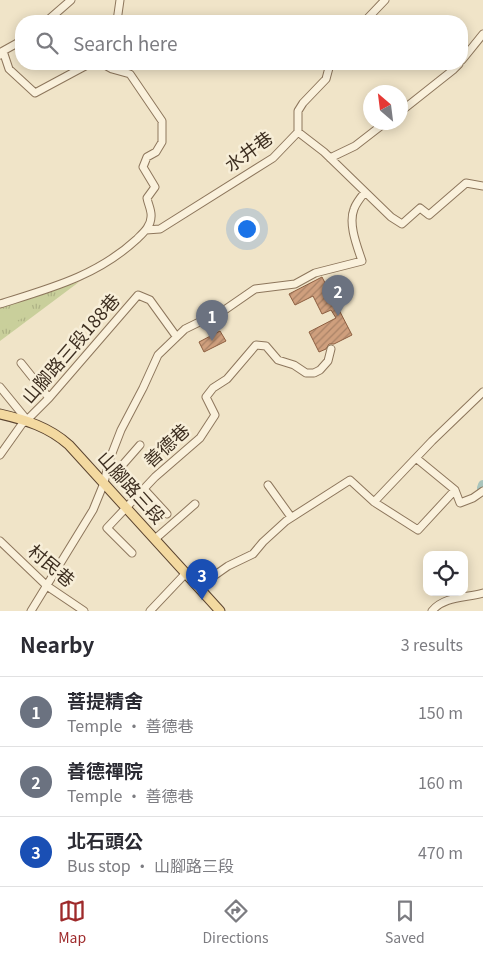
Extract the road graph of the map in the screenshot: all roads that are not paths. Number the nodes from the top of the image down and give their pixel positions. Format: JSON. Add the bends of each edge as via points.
{"nodes":[{"id":1,"x":71,"y":0,"type":"edge"},
{"id":2,"x":120,"y":0,"type":"edge"},
{"id":3,"x":385,"y":0,"type":"edge"},
{"id":4,"x":54,"y":15,"type":"edge"},
{"id":5,"x":118,"y":15,"type":"edge"},
{"id":6,"x":371,"y":15,"type":"edge"},
{"id":7,"x":483,"y":34,"type":"edge"},
{"id":8,"x":15,"y":45,"type":"edge"},
{"id":9,"x":1,"y":53,"type":"edge"},
{"id":10,"x":468,"y":53,"type":"edge"},
{"id":11,"x":78,"y":70,"type":"edge"},
{"id":12,"x":116,"y":70,"type":"edge"},
{"id":13,"x":328,"y":70,"type":"edge"},
{"id":14,"x":453,"y":70,"type":"edge"},
{"id":15,"x":408,"y":106,"type":"edge"},
{"id":16,"x":376,"y":130,"type":"edge"},
{"id":17,"x":298,"y":132,"type":"junction"},
{"id":18,"x":330,"y":158,"type":"junction"},
{"id":19,"x":483,"y":186,"type":"edge"},
{"id":20,"x":365,"y":192,"type":"junction"},
{"id":21,"x":146,"y":230,"type":"junction"},
{"id":22,"x":0,"y":304,"type":"edge"},
{"id":23,"x":176,"y":336,"type":"junction"},
{"id":24,"x":331,"y":350,"type":"dead end"},
{"id":25,"x":21,"y":363,"type":"dead end"},
{"id":26,"x":0,"y":387,"type":"edge"},
{"id":27,"x":483,"y":392,"type":"edge"},
{"id":28,"x":49,"y":398,"type":"junction"},
{"id":29,"x":0,"y":414,"type":"edge"},
{"id":30,"x":27,"y":420,"type":"junction"},
{"id":31,"x":140,"y":445,"type":"dead end"},
{"id":32,"x":0,"y":455,"type":"edge"},
{"id":33,"x":416,"y":458,"type":"junction"},
{"id":34,"x":109,"y":461,"type":"junction"},
{"id":35,"x":104,"y":483,"type":"junction"},
{"id":36,"x":268,"y":485,"type":"dead end"},
{"id":37,"x":144,"y":489,"type":"junction"},
{"id":38,"x":455,"y":490,"type":"junction"},
{"id":39,"x":483,"y":491,"type":"edge"},
{"id":40,"x":374,"y":502,"type":"junction"},
{"id":41,"x":195,"y":504,"type":"dead end"},
{"id":42,"x":127,"y":506,"type":"junction"},
{"id":43,"x":167,"y":514,"type":"dead end"},
{"id":44,"x":291,"y":517,"type":"junction"},
{"id":45,"x":155,"y":539,"type":"junction"},
{"id":46,"x":0,"y":541,"type":"edge"},
{"id":47,"x":132,"y":553,"type":"dead end"},
{"id":48,"x":186,"y":573,"type":"junction"},
{"id":49,"x":47,"y":586,"type":"junction"},
{"id":50,"x":198,"y":587,"type":"junction"},
{"id":51,"x":483,"y":593,"type":"edge"},
{"id":52,"x":31,"y":611,"type":"edge"},
{"id":53,"x":84,"y":611,"type":"edge"},
{"id":54,"x":150,"y":611,"type":"edge"},
{"id":55,"x":220,"y":611,"type":"edge"},
{"id":56,"x":432,"y":611,"type":"edge"}],
"edges":[{"from":1,"to":4,"type":"street"},
{"from":2,"to":5,"type":"street"},
{"from":3,"to":6,"type":"street"},
{"from":7,"to":10,"type":"street"},
{"from":8,"to":9,"type":"street"},
{"from":9,"to":11,"type":"street","via":[[9,69],[35,93]]},
{"from":12,"to":21,"type":"street","via":[[130,74],[162,121],[162,142],[156,152],[147,157],[143,167],[155,187],[147,198],[151,217]]},
{"from":13,"to":17,"type":"street","name":"水井巷","via":[[326,78],[298,111]]},
{"from":14,"to":15,"type":"street"},
{"from":16,"to":18,"type":"street","via":[[355,146]]},
{"from":17,"to":18,"type":"street"},
{"from":17,"to":21,"type":"street","name":"水井巷","via":[[273,158],[160,229]]},
{"from":18,"to":20,"type":"street"},
{"from":19,"to":20,"type":"street","via":[[466,183],[429,215],[420,208],[402,224]]},
{"from":20,"to":23,"type":"street","via":[[354,208],[352,219],[362,261],[315,272],[295,284],[254,289],[226,309]]},
{"from":21,"to":22,"type":"street","name":"水井巷","via":[[98,268],[55,287]]},
{"from":23,"to":28,"type":"street","name":"山腳路三段188巷","via":[[150,300],[138,295]]},
{"from":23,"to":34,"type":"street","via":[[158,355]]},
{"from":24,"to":37,"type":"street","name":"善德巷","via":[[328,362],[320,370],[306,373],[278,360],[266,346],[256,345],[227,379],[206,396],[216,415],[200,438]]},
{"from":25,"to":28,"type":"street"},
{"from":26,"to":30,"type":"street"},
{"from":27,"to":33,"type":"street"},
{"from":28,"to":30,"type":"street","name":"山腳路三段188巷"},
{"from":29,"to":30,"type":"main road","name":"山腳路三段"},
{"from":30,"to":32,"type":"street","name":"山腳路三段188巷"},
{"from":30,"to":35,"type":"main road","name":"山腳路三段","via":[[57,434]]},
{"from":31,"to":34,"type":"street","via":[[119,469]]},
{"from":33,"to":38,"type":"street"},
{"from":33,"to":40,"type":"street"},
{"from":34,"to":35,"type":"street"},
{"from":35,"to":42,"type":"main road","name":"山腳路三段"},
{"from":35,"to":49,"type":"street","via":[[94,510]]},
{"from":36,"to":44,"type":"street"},
{"from":37,"to":42,"type":"street","name":"善德巷"},
{"from":37,"to":43,"type":"street"},
{"from":38,"to":39,"type":"street","via":[[460,503]]},
{"from":38,"to":40,"type":"street","via":[[418,530]]},
{"from":40,"to":44,"type":"street","via":[[350,480]]},
{"from":41,"to":45,"type":"street"},
{"from":42,"to":45,"type":"main road","name":"山腳路三段"},
{"from":42,"to":47,"type":"street","name":"善德巷","via":[[107,528]]},
{"from":44,"to":50,"type":"street","via":[[253,554],[228,566]]},
{"from":45,"to":48,"type":"main road","name":"山腳路三段"},
{"from":46,"to":49,"type":"street","name":"村民巷"},
{"from":48,"to":50,"type":"main road","name":"山腳路三段"},
{"from":48,"to":54,"type":"street"},
{"from":49,"to":52,"type":"street"},
{"from":49,"to":53,"type":"street","name":"村民巷"},
{"from":50,"to":55,"type":"main road","name":"山腳路三段"},
{"from":51,"to":56,"type":"street","via":[[442,602]]}]}
